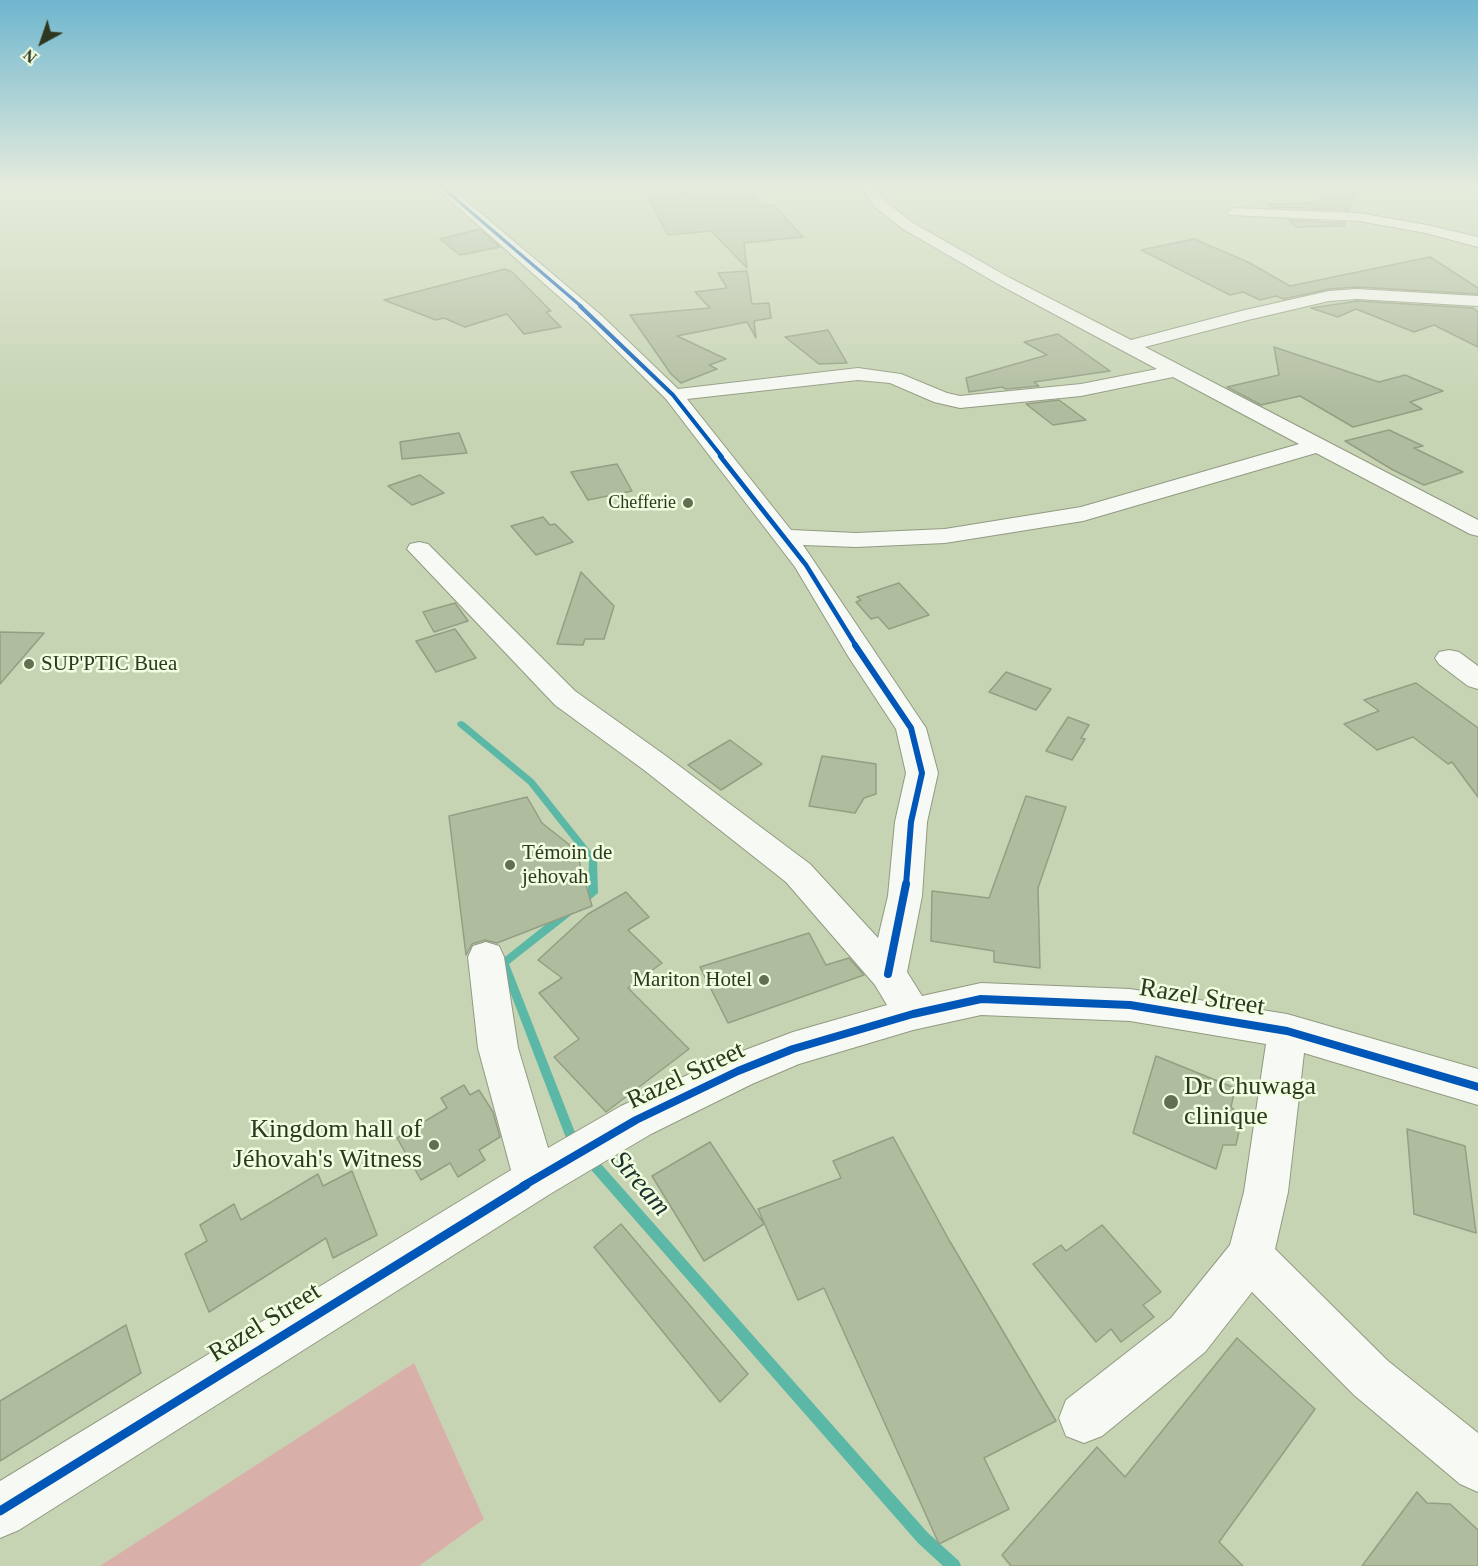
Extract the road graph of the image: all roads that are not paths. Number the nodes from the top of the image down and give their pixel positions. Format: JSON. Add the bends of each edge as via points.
{"nodes":[{"id":1,"x":528,"y":261,"type":"edge"},
{"id":2,"x":969,"y":261,"type":"edge"},
{"id":3,"x":1478,"y":301,"type":"edge"},
{"id":4,"x":1129,"y":346,"type":"junction"},
{"id":5,"x":1175,"y":371,"type":"junction"},
{"id":6,"x":673,"y":394,"type":"junction"},
{"id":7,"x":1318,"y":445,"type":"junction"},
{"id":8,"x":1478,"y":529,"type":"edge"},
{"id":9,"x":786,"y":537,"type":"junction"},
{"id":10,"x":419,"y":549,"type":"dead end"},
{"id":11,"x":1449,"y":658,"type":"dead end"},
{"id":12,"x":1478,"y":680,"type":"edge"},
{"id":13,"x":486,"y":957,"type":"dead end"},
{"id":14,"x":888,"y":974,"type":"junction"},
{"id":15,"x":913,"y":1014,"type":"junction"},
{"id":16,"x":1287,"y":1031,"type":"junction"},
{"id":17,"x":1478,"y":1087,"type":"edge"},
{"id":18,"x":534,"y":1179,"type":"junction"},
{"id":19,"x":1250,"y":1257,"type":"junction"},
{"id":20,"x":1084,"y":1418,"type":"dead end"},
{"id":21,"x":1478,"y":1466,"type":"edge"},
{"id":22,"x":0,"y":1511,"type":"edge"}],
"edges":[{"from":1,"to":6,"type":"street"},
{"from":2,"to":4,"type":"street"},
{"from":3,"to":4,"type":"street","via":[[1329,296]]},
{"from":4,"to":5,"type":"street"},
{"from":5,"to":6,"type":"street","via":[[1081,390],[982,401],[941,398],[894,378],[858,374]]},
{"from":5,"to":7,"type":"street"},
{"from":6,"to":9,"type":"street"},
{"from":7,"to":8,"type":"street"},
{"from":7,"to":9,"type":"street","via":[[1083,514],[945,536],[856,540]]},
{"from":9,"to":14,"type":"street","via":[[911,728],[922,773],[911,822],[905,896]]},
{"from":10,"to":14,"type":"street","via":[[565,698],[798,873]]},
{"from":11,"to":12,"type":"street"},
{"from":13,"to":18,"type":"street","via":[[498,1048]]},
{"from":14,"to":15,"type":"street"},
{"from":15,"to":16,"type":"street","name":"Razel Street","via":[[981,999],[1118,1004]]},
{"from":15,"to":18,"type":"street","name":"Razel Street","via":[[738,1071],[636,1120]]},
{"from":16,"to":17,"type":"street","name":"Razel Street"},
{"from":16,"to":19,"type":"street","via":[[1266,1192]]},
{"from":18,"to":22,"type":"street","name":"Razel Street"},
{"from":19,"to":20,"type":"street","via":[[1188,1335]]},
{"from":19,"to":21,"type":"street","via":[[1371,1378]]}]}
